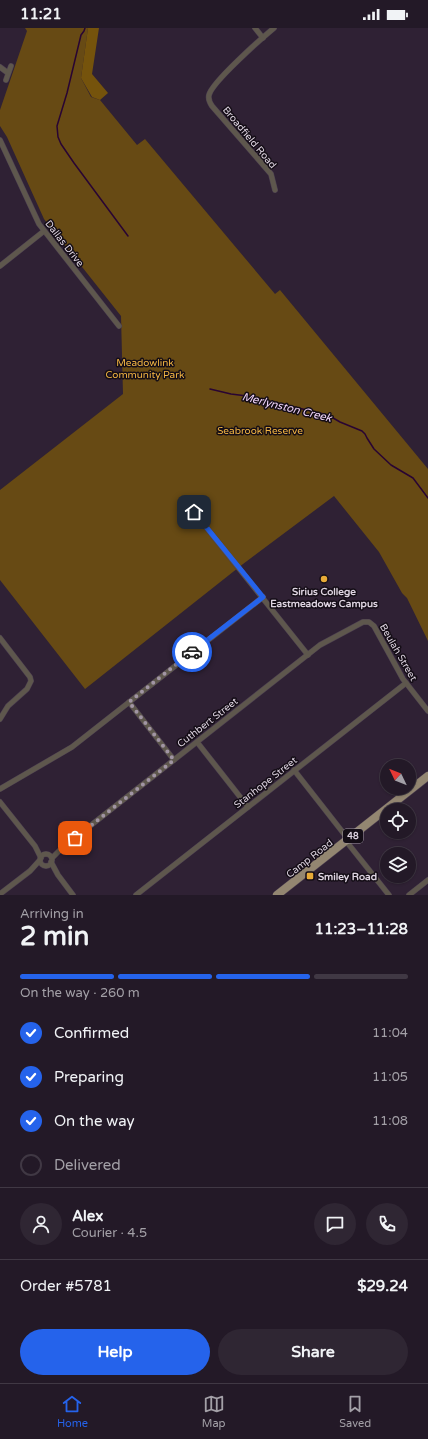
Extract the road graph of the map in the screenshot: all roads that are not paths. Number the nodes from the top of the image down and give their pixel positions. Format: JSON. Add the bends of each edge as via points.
{"nodes":[{"id":1,"x":255,"y":28,"type":"edge"},
{"id":2,"x":274,"y":28,"type":"edge"},
{"id":3,"x":263,"y":38,"type":"junction"},
{"id":4,"x":11,"y":66,"type":"dead end"},
{"id":5,"x":0,"y":67,"type":"edge"},
{"id":6,"x":8,"y":73,"type":"junction"},
{"id":7,"x":6,"y":80,"type":"dead end"},
{"id":8,"x":0,"y":140,"type":"edge"},
{"id":9,"x":275,"y":190,"type":"dead end"},
{"id":10,"x":44,"y":231,"type":"junction"},
{"id":11,"x":0,"y":266,"type":"edge"},
{"id":12,"x":119,"y":326,"type":"dead end"},
{"id":13,"x":184,"y":505,"type":"dead end"},
{"id":14,"x":263,"y":597,"type":"junction"},
{"id":15,"x":369,"y":622,"type":"joint"},
{"id":16,"x":0,"y":638,"type":"edge"},
{"id":17,"x":308,"y":655,"type":"junction"},
{"id":18,"x":406,"y":683,"type":"junction"},
{"id":19,"x":129,"y":702,"type":"junction"},
{"id":20,"x":428,"y":711,"type":"edge"},
{"id":21,"x":0,"y":719,"type":"edge"},
{"id":22,"x":197,"y":742,"type":"junction"},
{"id":23,"x":174,"y":760,"type":"junction"},
{"id":24,"x":294,"y":770,"type":"junction"},
{"id":25,"x":428,"y":776,"type":"edge"},
{"id":26,"x":0,"y":789,"type":"edge"},
{"id":27,"x":1,"y":801,"type":"edge"},
{"id":28,"x":248,"y":807,"type":"junction"},
{"id":29,"x":347,"y":840,"type":"junction"},
{"id":30,"x":46,"y":860,"type":"junction"},
{"id":31,"x":428,"y":880,"type":"edge"},
{"id":32,"x":0,"y":894,"type":"edge"},
{"id":33,"x":73,"y":895,"type":"edge"},
{"id":34,"x":136,"y":895,"type":"edge"},
{"id":35,"x":277,"y":895,"type":"edge"},
{"id":36,"x":389,"y":895,"type":"edge"},
{"id":37,"x":409,"y":895,"type":"edge"}],
"edges":[{"from":1,"to":3,"type":"street"},
{"from":2,"to":3,"type":"street","name":"Broadfield Road"},
{"from":3,"to":9,"type":"street","name":"Broadfield Road","via":[[214,86],[209,99],[212,106],[271,174]]},
{"from":4,"to":6,"type":"street"},
{"from":5,"to":6,"type":"street"},
{"from":6,"to":7,"type":"street"},
{"from":8,"to":10,"type":"street","name":"Dallas Drive"},
{"from":10,"to":11,"type":"street"},
{"from":10,"to":12,"type":"street","name":"Dallas Drive"},
{"from":13,"to":14,"type":"street","via":[[190,507]]},
{"from":14,"to":17,"type":"street"},
{"from":14,"to":19,"type":"street"},
{"from":15,"to":17,"type":"street","name":"Cuthbert Street","via":[[360,623],[330,639]]},
{"from":15,"to":18,"type":"street","name":"Beulah Street"},
{"from":16,"to":21,"type":"street","via":[[31,681],[27,689],[8,706]]},
{"from":17,"to":22,"type":"street","name":"Cuthbert Street"},
{"from":18,"to":20,"type":"street","name":"Beulah Street"},
{"from":18,"to":24,"type":"street","name":"Stanhope Street"},
{"from":19,"to":23,"type":"street"},
{"from":19,"to":26,"type":"street","via":[[72,747]]},
{"from":22,"to":23,"type":"street","name":"Cuthbert Street"},
{"from":22,"to":28,"type":"street"},
{"from":23,"to":30,"type":"street","name":"Cuthbert Street"},
{"from":24,"to":28,"type":"street","name":"Stanhope Street"},
{"from":24,"to":29,"type":"street"},
{"from":25,"to":29,"type":"main road","name":"Camp Road","number":"48"},
{"from":27,"to":30,"type":"street"},
{"from":28,"to":34,"type":"street","name":"Stanhope Street"},
{"from":29,"to":35,"type":"main road","name":"Camp Road","number":"48"},
{"from":29,"to":36,"type":"street"},
{"from":30,"to":32,"type":"street","name":"Cuthbert Street"},
{"from":30,"to":33,"type":"street"},
{"from":31,"to":37,"type":"street"}]}
